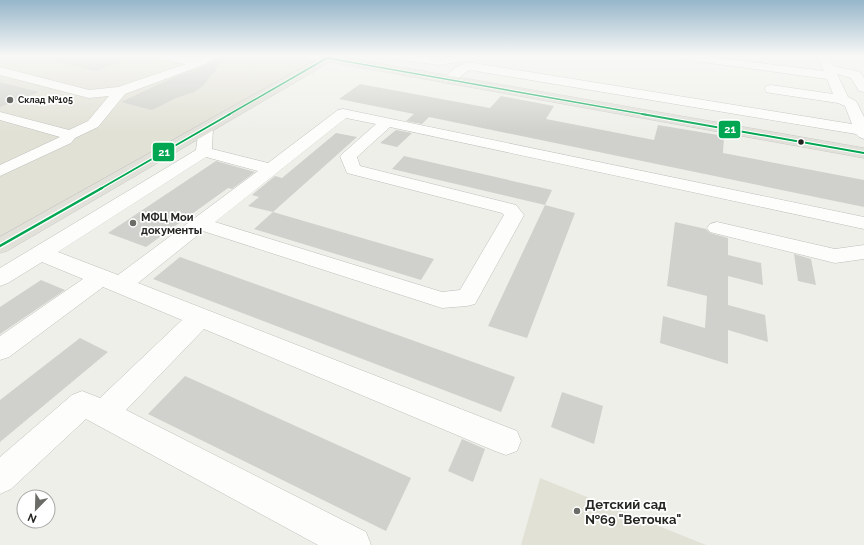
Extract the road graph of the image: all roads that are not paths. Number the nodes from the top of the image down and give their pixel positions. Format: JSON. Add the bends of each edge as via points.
{"nodes":[{"id":1,"x":38,"y":81,"type":"edge"},
{"id":2,"x":147,"y":81,"type":"edge"},
{"id":3,"x":287,"y":81,"type":"edge"},
{"id":4,"x":457,"y":81,"type":"edge"},
{"id":5,"x":560,"y":81,"type":"edge"},
{"id":6,"x":838,"y":81,"type":"edge"},
{"id":7,"x":771,"y":89,"type":"dead end"},
{"id":8,"x":120,"y":91,"type":"junction"},
{"id":9,"x":852,"y":103,"type":"edge"},
{"id":10,"x":0,"y":116,"type":"edge"},
{"id":11,"x":387,"y":122,"type":"junction"},
{"id":12,"x":206,"y":128,"type":"junction"},
{"id":13,"x":863,"y":132,"type":"edge"},
{"id":14,"x":70,"y":135,"type":"junction"},
{"id":15,"x":204,"y":152,"type":"junction"},
{"id":16,"x":864,"y":153,"type":"edge"},
{"id":17,"x":271,"y":169,"type":"junction"},
{"id":18,"x":0,"y":171,"type":"edge"},
{"id":19,"x":864,"y":223,"type":"edge"},
{"id":20,"x":200,"y":224,"type":"junction"},
{"id":21,"x":717,"y":228,"type":"dead end"},
{"id":22,"x":0,"y":246,"type":"edge"},
{"id":23,"x":864,"y":252,"type":"edge"},
{"id":24,"x":41,"y":253,"type":"junction"},
{"id":25,"x":0,"y":278,"type":"edge"},
{"id":26,"x":111,"y":281,"type":"junction"},
{"id":27,"x":200,"y":318,"type":"junction"},
{"id":28,"x":0,"y":350,"type":"edge"},
{"id":29,"x":104,"y":414,"type":"junction"},
{"id":30,"x":506,"y":441,"type":"dead end"},
{"id":31,"x":0,"y":478,"type":"edge"},
{"id":32,"x":353,"y":545,"type":"edge"}],
"edges":[{"from":1,"to":8,"type":"street","via":[[89,94]]},
{"from":2,"to":8,"type":"street"},
{"from":3,"to":12,"type":"main road"},
{"from":4,"to":16,"type":"main road"},
{"from":5,"to":13,"type":"street"},
{"from":6,"to":9,"type":"street"},
{"from":7,"to":9,"type":"street"},
{"from":8,"to":14,"type":"street","via":[[93,124]]},
{"from":9,"to":13,"type":"street"},
{"from":10,"to":14,"type":"street"},
{"from":11,"to":17,"type":"street","via":[[343,113]]},
{"from":11,"to":19,"type":"street"},
{"from":11,"to":20,"type":"street","via":[[348,156],[353,169],[509,209],[514,215],[467,298],[442,300]]},
{"from":12,"to":15,"type":"street"},
{"from":12,"to":22,"type":"main road"},
{"from":14,"to":18,"type":"street","via":[[66,140]]},
{"from":15,"to":17,"type":"street"},
{"from":15,"to":24,"type":"street"},
{"from":17,"to":20,"type":"street"},
{"from":20,"to":26,"type":"street"},
{"from":21,"to":23,"type":"street","via":[[835,256]]},
{"from":24,"to":25,"type":"street"},
{"from":24,"to":26,"type":"street"},
{"from":26,"to":27,"type":"street"},
{"from":26,"to":28,"type":"street"},
{"from":27,"to":29,"type":"street"},
{"from":27,"to":30,"type":"street"},
{"from":29,"to":31,"type":"street","via":[[82,404]]},
{"from":29,"to":32,"type":"street"}]}
